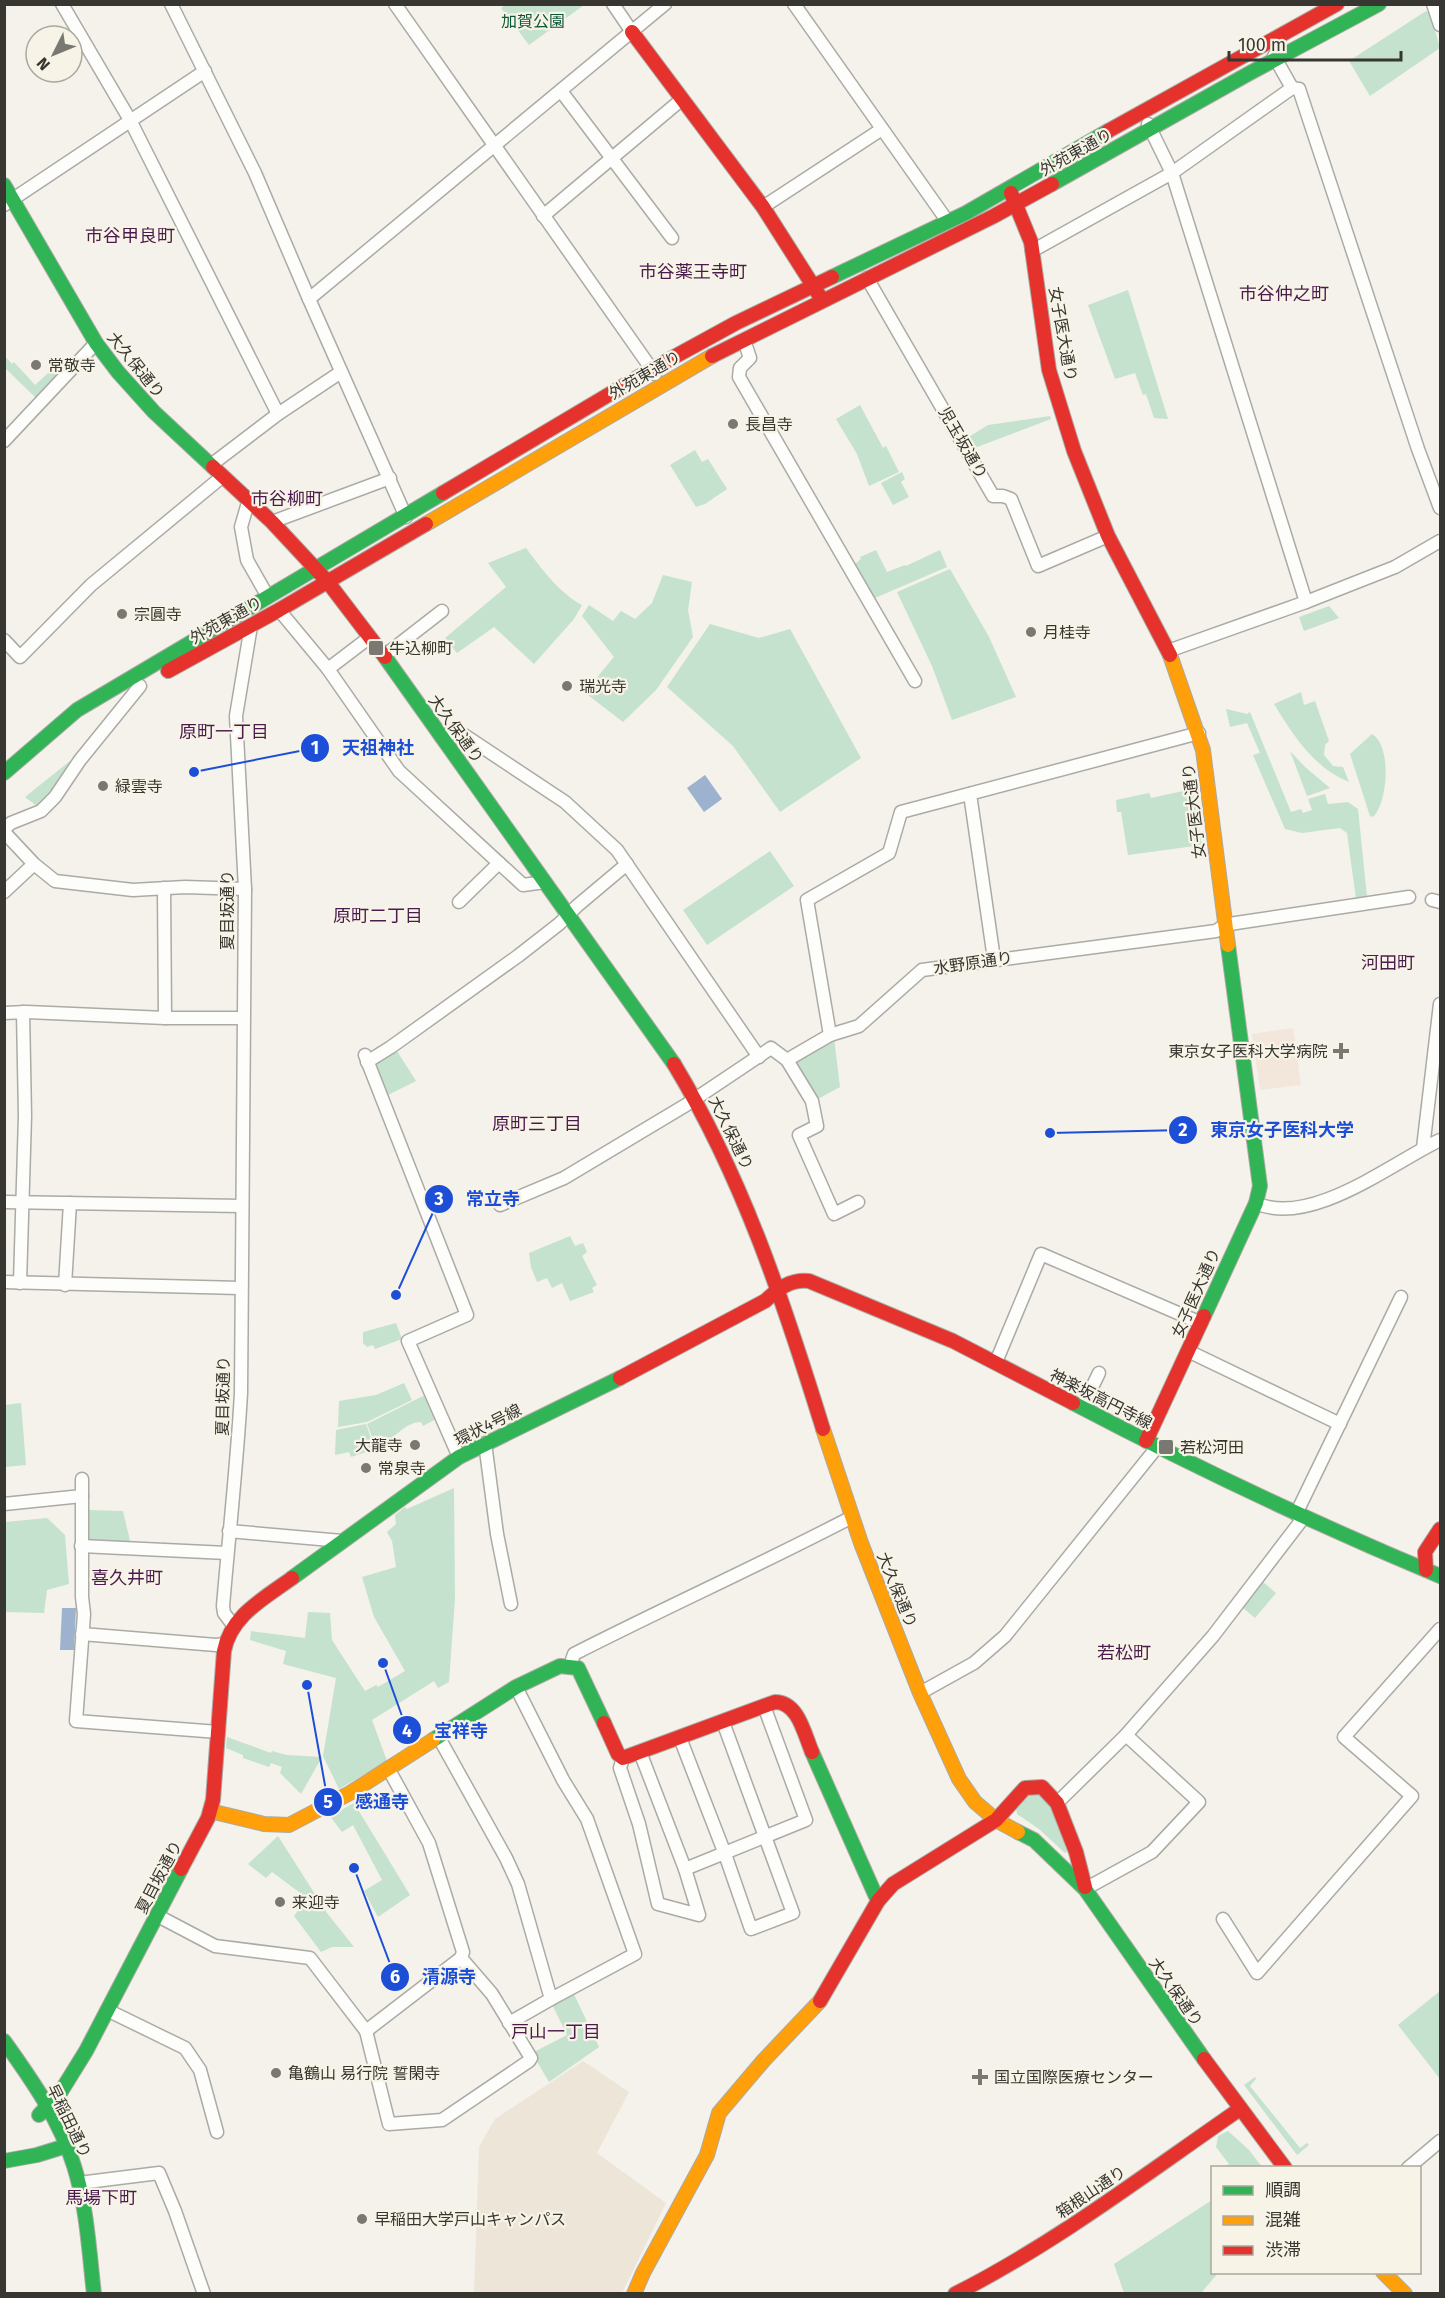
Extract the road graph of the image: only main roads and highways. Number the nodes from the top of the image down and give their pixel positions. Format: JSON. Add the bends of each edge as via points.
{"nodes":[{"id":1,"x":1337,"y":4,"type":"edge"},
{"id":2,"x":1379,"y":4,"type":"edge"},
{"id":3,"x":632,"y":32,"type":"road end"},
{"id":4,"x":4,"y":185,"type":"edge"},
{"id":5,"x":1008,"y":188,"type":"junction"},
{"id":6,"x":9,"y":202,"type":"edge"},
{"id":7,"x":1016,"y":204,"type":"junction"},
{"id":8,"x":813,"y":286,"type":"junction"},
{"id":9,"x":822,"y":300,"type":"junction"},
{"id":10,"x":316,"y":569,"type":"junction"},
{"id":11,"x":327,"y":581,"type":"junction"},
{"id":12,"x":77,"y":710,"type":"junction"},
{"id":13,"x":4,"y":773,"type":"edge"},
{"id":14,"x":778,"y":1289,"type":"junction"},
{"id":15,"x":1152,"y":1443,"type":"junction"},
{"id":16,"x":1440,"y":1529,"type":"edge"},
{"id":17,"x":1439,"y":1557,"type":"dead end"},
{"id":18,"x":1426,"y":1570,"type":"junction"},
{"id":19,"x":1440,"y":1576,"type":"edge"},
{"id":20,"x":233,"y":1625,"type":"joint"},
{"id":21,"x":210,"y":1811,"type":"junction"},
{"id":22,"x":996,"y":1820,"type":"junction"},
{"id":23,"x":1085,"y":1889,"type":"junction"},
{"id":24,"x":878,"y":1901,"type":"junction"},
{"id":25,"x":4,"y":2042,"type":"edge"},
{"id":26,"x":4,"y":2062,"type":"edge"},
{"id":27,"x":1240,"y":2109,"type":"junction"},
{"id":28,"x":44,"y":2111,"type":"junction"},
{"id":29,"x":61,"y":2148,"type":"junction"},
{"id":30,"x":4,"y":2161,"type":"edge"},
{"id":31,"x":1283,"y":2166,"type":"edge"},
{"id":32,"x":1385,"y":2274,"type":"edge"},
{"id":33,"x":82,"y":2294,"type":"edge"},
{"id":34,"x":94,"y":2294,"type":"edge"},
{"id":35,"x":634,"y":2294,"type":"edge"},
{"id":36,"x":956,"y":2294,"type":"edge"},
{"id":37,"x":1405,"y":2294,"type":"edge"}],
"edges":[{"from":1,"to":5,"type":"main road","name":"外苑東通り"},
{"from":2,"to":7,"type":"main road","name":"外苑東通り"},
{"from":3,"to":8,"type":"main road","via":[[763,207]]},
{"from":4,"to":6,"type":"main road","name":"大久保通り"},
{"from":5,"to":7,"type":"main road","name":"女子医大通り"},
{"from":5,"to":8,"type":"main road","name":"外苑東通り","via":[[948,222]]},
{"from":6,"to":10,"type":"main road","name":"大久保通り","via":[[118,372]]},
{"from":7,"to":9,"type":"main road","name":"外苑東通り"},
{"from":7,"to":15,"type":"main road","name":"女子医大通り","via":[[1032,251],[1049,370],[1074,451],[1108,536],[1168,651],[1199,733],[1260,1186]]},
{"from":8,"to":9,"type":"main road"},
{"from":8,"to":10,"type":"main road","name":"外苑東通り","via":[[652,369]]},
{"from":9,"to":11,"type":"main road","name":"外苑東通り","via":[[662,384]]},
{"from":10,"to":11,"type":"main road","name":"大久保通り"},
{"from":10,"to":12,"type":"main road","name":"外苑東通り"},
{"from":11,"to":12,"type":"main road","name":"外苑東通り","via":[[140,686]]},
{"from":11,"to":14,"type":"main road","name":"大久保通り","via":[[630,999],[696,1099],[737,1183]]},
{"from":12,"to":13,"type":"main road","name":"外苑東通り"},
{"from":14,"to":15,"type":"main road","name":"神楽坂高円寺線","via":[[800,1279],[809,1281],[919,1325]]},
{"from":14,"to":20,"type":"main road","name":"環状4号線","via":[[765,1301],[623,1377],[459,1457]]},
{"from":14,"to":22,"type":"main road","name":"大久保通り","via":[[852,1517],[920,1693],[959,1779],[975,1802]]},
{"from":15,"to":18,"type":"main road","name":"神楽坂高円寺線","via":[[1300,1515]]},
{"from":16,"to":18,"type":"main road","via":[[1425,1552]]},
{"from":17,"to":18,"type":"main road"},
{"from":18,"to":19,"type":"main road","name":"神楽坂高円寺線"},
{"from":20,"to":21,"type":"main road","name":"夏目坂通り","via":[[225,1644]]},
{"from":21,"to":24,"type":"main road","via":[[284,1827],[341,1798],[516,1687],[560,1666],[570,1666],[578,1668],[622,1758],[784,1702],[794,1710]]},
{"from":21,"to":28,"type":"main road","name":"夏目坂通り","via":[[107,2010],[68,2080]]},
{"from":22,"to":23,"type":"main road","name":"大久保通り","via":[[1035,1840]]},
{"from":22,"to":23,"type":"main road","via":[[1025,1788],[1042,1787],[1057,1803]]},
{"from":22,"to":24,"type":"main road","via":[[893,1884]]},
{"from":23,"to":27,"type":"main road","name":"大久保通り"},
{"from":24,"to":35,"type":"main road","via":[[822,1999],[719,2113],[707,2155]]},
{"from":25,"to":28,"type":"main road","name":"早稲田通り"},
{"from":26,"to":28,"type":"main road","name":"早稲田通り"},
{"from":27,"to":31,"type":"main road","name":"大久保通り"},
{"from":27,"to":36,"type":"main road","name":"箱根山通り","via":[[1041,2246]]},
{"from":28,"to":29,"type":"main road","name":"早稲田通り"},
{"from":29,"to":30,"type":"main road"},
{"from":29,"to":33,"type":"main road","name":"早稲田通り"},
{"from":29,"to":34,"type":"main road","name":"早稲田通り","via":[[79,2183]]},
{"from":32,"to":37,"type":"main road"}]}
